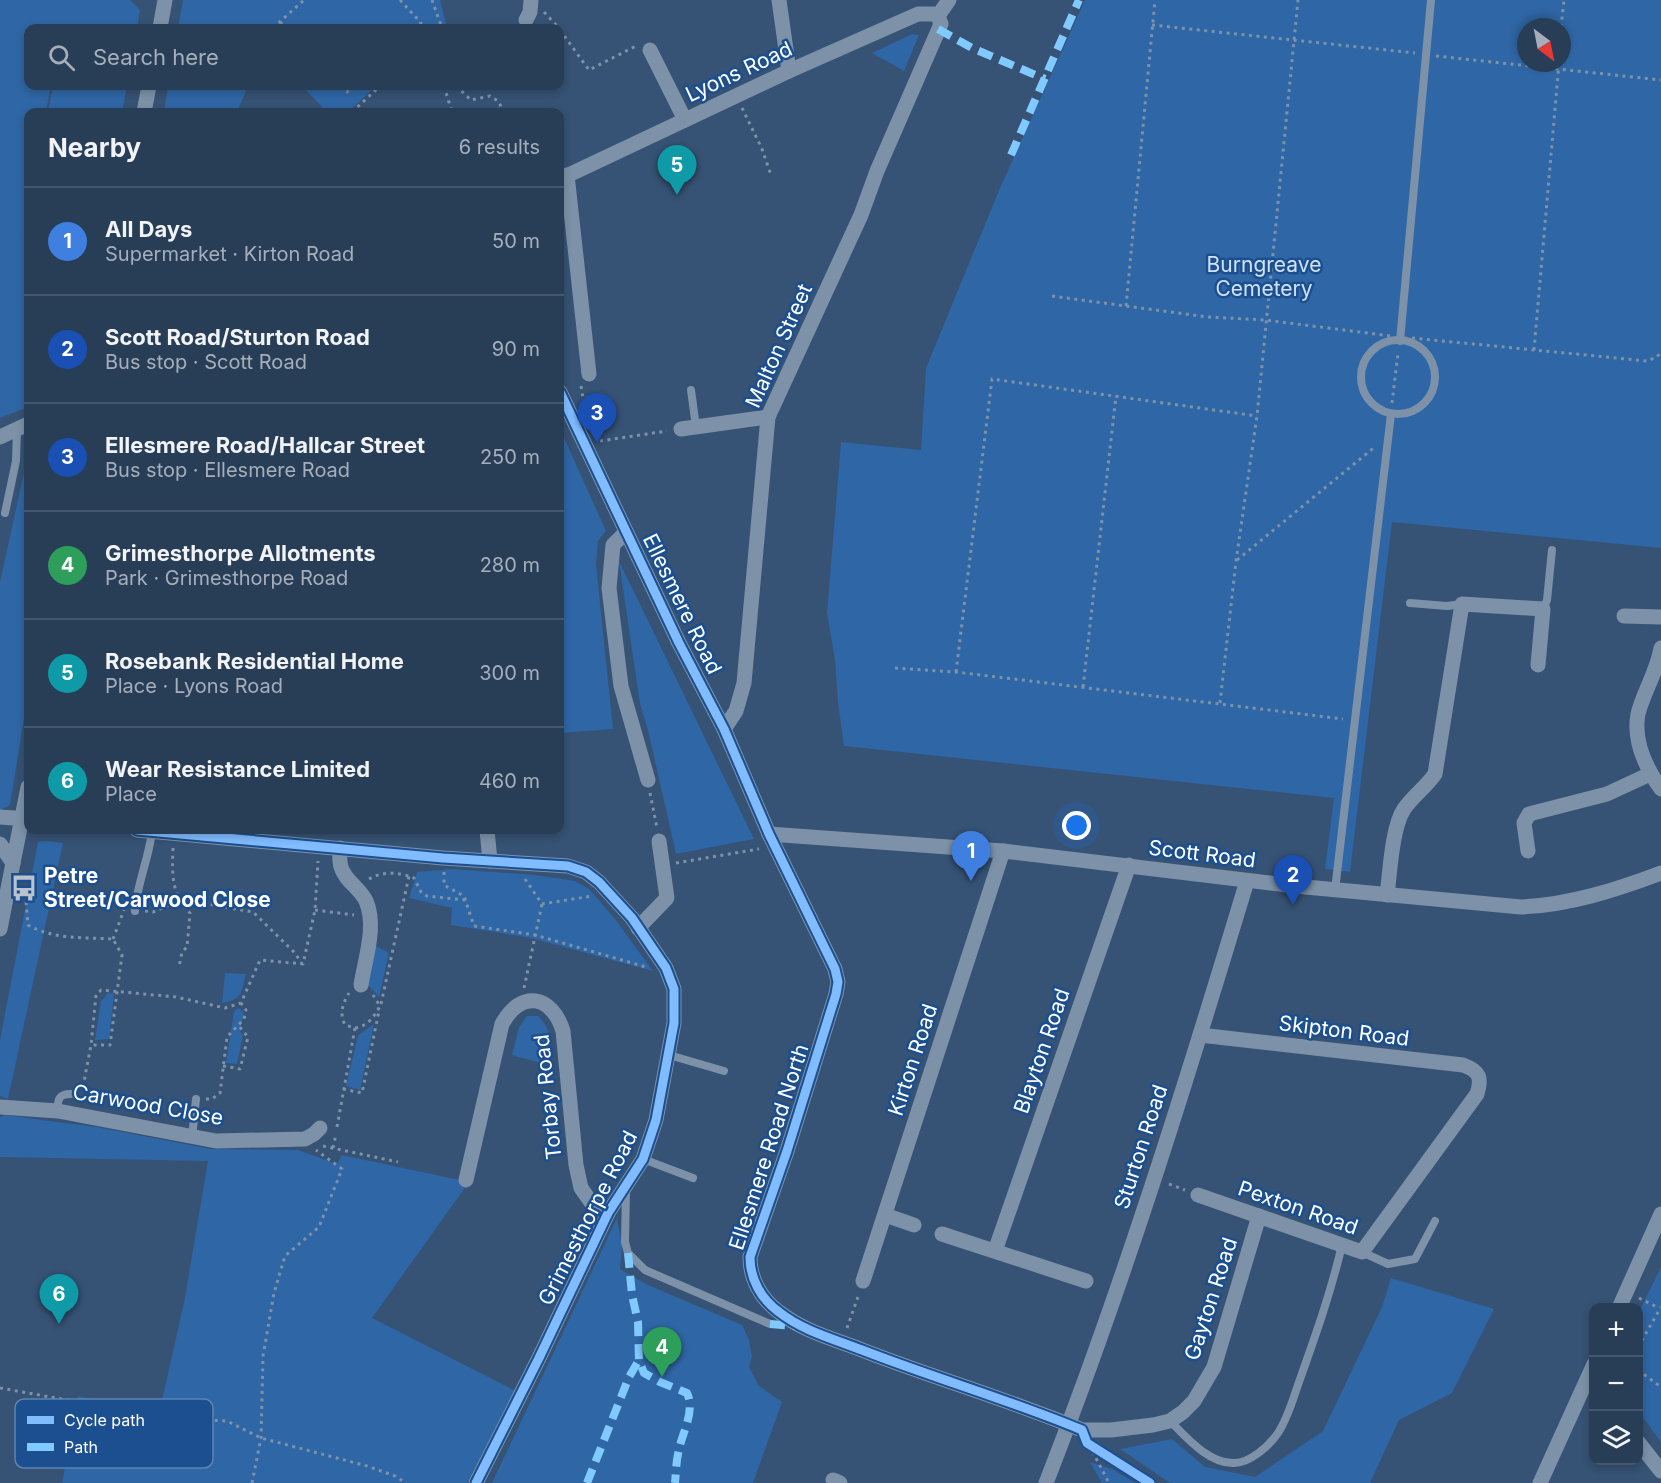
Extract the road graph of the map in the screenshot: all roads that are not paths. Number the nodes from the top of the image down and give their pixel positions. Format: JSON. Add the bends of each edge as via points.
{"nodes":[{"id":1,"x":165,"y":0,"type":"edge"},
{"id":2,"x":531,"y":0,"type":"edge"},
{"id":3,"x":779,"y":0,"type":"edge"},
{"id":4,"x":949,"y":0,"type":"edge"},
{"id":5,"x":1431,"y":0,"type":"edge"},
{"id":6,"x":938,"y":16,"type":"junction"},
{"id":7,"x":526,"y":20,"type":"dead end"},
{"id":8,"x":161,"y":24,"type":"edge"},
{"id":9,"x":650,"y":50,"type":"road end"},
{"id":10,"x":789,"y":71,"type":"junction"},
{"id":11,"x":148,"y":90,"type":"edge"},
{"id":12,"x":145,"y":108,"type":"edge"},
{"id":13,"x":685,"y":120,"type":"junction"},
{"id":14,"x":564,"y":177,"type":"edge"},
{"id":15,"x":564,"y":185,"type":"edge"},
{"id":16,"x":1400,"y":339,"type":"junction"},
{"id":17,"x":589,"y":374,"type":"road end"},
{"id":18,"x":691,"y":390,"type":"dead end"},
{"id":19,"x":564,"y":401,"type":"edge"},
{"id":20,"x":1391,"y":414,"type":"junction"},
{"id":21,"x":768,"y":417,"type":"junction"},
{"id":22,"x":23,"y":427,"type":"edge"},
{"id":23,"x":688,"y":428,"type":"joint"},
{"id":24,"x":0,"y":437,"type":"edge"},
{"id":25,"x":5,"y":513,"type":"dead end"},
{"id":26,"x":626,"y":532,"type":"junction"},
{"id":27,"x":1552,"y":550,"type":"dead end"},
{"id":28,"x":1410,"y":603,"type":"dead end"},
{"id":29,"x":1462,"y":604,"type":"junction"},
{"id":30,"x":1543,"y":609,"type":"junction"},
{"id":31,"x":1624,"y":616,"type":"dead end"},
{"id":32,"x":1661,"y":618,"type":"edge"},
{"id":33,"x":1661,"y":648,"type":"edge"},
{"id":34,"x":1538,"y":665,"type":"dead end"},
{"id":35,"x":724,"y":729,"type":"junction"},
{"id":36,"x":1650,"y":774,"type":"junction"},
{"id":37,"x":648,"y":780,"type":"road end"},
{"id":38,"x":1661,"y":789,"type":"edge"},
{"id":39,"x":0,"y":817,"type":"edge"},
{"id":40,"x":24,"y":819,"type":"edge"},
{"id":41,"x":24,"y":823,"type":"edge"},
{"id":42,"x":145,"y":834,"type":"edge"},
{"id":43,"x":185,"y":834,"type":"edge"},
{"id":44,"x":487,"y":834,"type":"edge"},
{"id":45,"x":772,"y":840,"type":"junction"},
{"id":46,"x":659,"y":841,"type":"road end"},
{"id":47,"x":0,"y":844,"type":"edge"},
{"id":48,"x":340,"y":848,"type":"junction"},
{"id":49,"x":1003,"y":851,"type":"junction"},
{"id":50,"x":1528,"y":851,"type":"dead end"},
{"id":51,"x":490,"y":861,"type":"junction"},
{"id":52,"x":13,"y":862,"type":"junction"},
{"id":53,"x":1129,"y":865,"type":"junction"},
{"id":54,"x":1661,"y":873,"type":"edge"},
{"id":55,"x":1247,"y":881,"type":"junction"},
{"id":56,"x":1335,"y":890,"type":"junction"},
{"id":57,"x":1387,"y":895,"type":"junction"},
{"id":58,"x":135,"y":911,"type":"road end"},
{"id":59,"x":638,"y":928,"type":"junction"},
{"id":60,"x":0,"y":930,"type":"edge"},
{"id":61,"x":361,"y":985,"type":"road end"},
{"id":62,"x":1200,"y":1035,"type":"junction"},
{"id":63,"x":669,"y":1055,"type":"junction"},
{"id":64,"x":724,"y":1071,"type":"dead end"},
{"id":65,"x":1478,"y":1076,"type":"joint"},
{"id":66,"x":73,"y":1094,"type":"dead end"},
{"id":67,"x":196,"y":1099,"type":"road end"},
{"id":68,"x":0,"y":1107,"type":"edge"},
{"id":69,"x":58,"y":1111,"type":"junction"},
{"id":70,"x":320,"y":1128,"type":"dead end"},
{"id":71,"x":192,"y":1138,"type":"junction"},
{"id":72,"x":643,"y":1159,"type":"junction"},
{"id":73,"x":693,"y":1178,"type":"dead end"},
{"id":74,"x":466,"y":1180,"type":"dead end"},
{"id":75,"x":626,"y":1186,"type":"junction"},
{"id":76,"x":1198,"y":1195,"type":"road end"},
{"id":77,"x":608,"y":1213,"type":"junction"},
{"id":78,"x":1661,"y":1214,"type":"edge"},
{"id":79,"x":885,"y":1215,"type":"junction"},
{"id":80,"x":1259,"y":1216,"type":"junction"},
{"id":81,"x":1435,"y":1221,"type":"dead end"},
{"id":82,"x":914,"y":1225,"type":"dead end"},
{"id":83,"x":942,"y":1234,"type":"dead end"},
{"id":84,"x":1342,"y":1245,"type":"junction"},
{"id":85,"x":994,"y":1251,"type":"junction"},
{"id":86,"x":1362,"y":1252,"type":"junction"},
{"id":87,"x":863,"y":1281,"type":"dead end"},
{"id":88,"x":1086,"y":1281,"type":"dead end"},
{"id":89,"x":1621,"y":1303,"type":"edge"},
{"id":90,"x":770,"y":1324,"type":"dead end"},
{"id":91,"x":1589,"y":1381,"type":"edge"},
{"id":92,"x":1170,"y":1421,"type":"junction"},
{"id":93,"x":1069,"y":1425,"type":"junction"},
{"id":94,"x":1643,"y":1448,"type":"edge"},
{"id":95,"x":1661,"y":1471,"type":"edge"},
{"id":96,"x":476,"y":1483,"type":"edge"},
{"id":97,"x":1046,"y":1483,"type":"edge"},
{"id":98,"x":1540,"y":1483,"type":"edge"}],
"edges":[{"from":1,"to":8,"type":"street"},
{"from":2,"to":7,"type":"street"},
{"from":3,"to":10,"type":"street"},
{"from":4,"to":6,"type":"street","name":"Malton Street"},
{"from":5,"to":16,"type":"lane"},
{"from":6,"to":10,"type":"street","name":"Lyons Road","via":[[918,14]]},
{"from":6,"to":21,"type":"street","name":"Malton Street","via":[[940,24],[861,215]]},
{"from":9,"to":13,"type":"street"},
{"from":10,"to":13,"type":"street","name":"Lyons Road"},
{"from":11,"to":12,"type":"street"},
{"from":13,"to":14,"type":"street","name":"Lyons Road"},
{"from":15,"to":17,"type":"street"},
{"from":16,"to":20,"type":"lane","via":[[1377,346],[1361,370],[1364,393],[1372,404]]},
{"from":16,"to":20,"type":"lane","via":[[1427,354],[1435,379],[1422,405],[1408,413]]},
{"from":18,"to":23,"type":"lane"},
{"from":19,"to":26,"type":"street","name":"Ellesmere Road"},
{"from":20,"to":56,"type":"lane"},
{"from":21,"to":23,"type":"street"},
{"from":21,"to":35,"type":"street","name":"Malton Street","via":[[744,683],[736,711]]},
{"from":22,"to":24,"type":"street"},
{"from":22,"to":25,"type":"lane"},
{"from":26,"to":35,"type":"street","name":"Ellesmere Road"},
{"from":26,"to":37,"type":"street","via":[[613,545],[609,588],[621,686]]},
{"from":27,"to":30,"type":"lane"},
{"from":28,"to":29,"type":"lane"},
{"from":29,"to":30,"type":"street"},
{"from":29,"to":57,"type":"street","via":[[1435,774],[1398,820]]},
{"from":30,"to":34,"type":"street"},
{"from":31,"to":32,"type":"street"},
{"from":33,"to":36,"type":"street","via":[[1638,713],[1637,730]]},
{"from":35,"to":45,"type":"street","name":"Ellesmere Road"},
{"from":36,"to":38,"type":"street"},
{"from":36,"to":50,"type":"street","via":[[1607,794],[1529,814],[1524,823]]},
{"from":39,"to":40,"type":"street"},
{"from":41,"to":52,"type":"street"},
{"from":42,"to":58,"type":"lane","via":[[148,858],[136,893]]},
{"from":43,"to":48,"type":"street","name":"Grimesthorpe Road"},
{"from":44,"to":51,"type":"street"},
{"from":45,"to":49,"type":"street","name":"Scott Road"},
{"from":45,"to":93,"type":"street","name":"Ellesmere Road North","via":[[838,982],[815,1065],[750,1257],[755,1283],[777,1311],[800,1326]]},
{"from":46,"to":59,"type":"street","via":[[667,898]]},
{"from":47,"to":52,"type":"street"},
{"from":48,"to":51,"type":"street","name":"Grimesthorpe Road"},
{"from":48,"to":61,"type":"street","via":[[340,866],[357,887],[368,912],[370,926]]},
{"from":49,"to":53,"type":"street","name":"Scott Road"},
{"from":49,"to":79,"type":"street","name":"Kirton Road"},
{"from":51,"to":59,"type":"street","name":"Grimesthorpe Road","via":[[568,866],[586,872],[609,892]]},
{"from":52,"to":60,"type":"street"},
{"from":53,"to":55,"type":"street","name":"Scott Road"},
{"from":53,"to":85,"type":"street","name":"Blayton Road"},
{"from":54,"to":57,"type":"street","name":"Scott Road","via":[[1549,906]]},
{"from":55,"to":56,"type":"street","name":"Scott Road"},
{"from":55,"to":62,"type":"street","name":"Sturton Road"},
{"from":56,"to":57,"type":"street","name":"Scott Road"},
{"from":59,"to":63,"type":"street","name":"Grimesthorpe Road","via":[[666,968],[674,989]]},
{"from":62,"to":65,"type":"street","name":"Skipton Road","via":[[1463,1065]]},
{"from":62,"to":93,"type":"street","name":"Sturton Road"},
{"from":63,"to":64,"type":"lane"},
{"from":63,"to":72,"type":"street","name":"Grimesthorpe Road","via":[[656,1120]]},
{"from":65,"to":86,"type":"street","name":"Pexton Road","via":[[1477,1094]]},
{"from":66,"to":69,"type":"lane","via":[[60,1096]]},
{"from":67,"to":71,"type":"lane"},
{"from":68,"to":69,"type":"street","name":"Carwood Close"},
{"from":69,"to":71,"type":"street","name":"Carwood Close"},
{"from":70,"to":71,"type":"street","name":"Carwood Close","via":[[305,1139]]},
{"from":72,"to":73,"type":"lane"},
{"from":72,"to":75,"type":"street","name":"Grimesthorpe Road"},
{"from":74,"to":77,"type":"street","name":"Torbay Road","via":[[502,1024],[521,1002],[539,1001],[560,1019],[563,1031],[581,1188],[593,1205]]},
{"from":75,"to":77,"type":"street","name":"Grimesthorpe Road"},
{"from":75,"to":90,"type":"lane","via":[[625,1242],[628,1253],[645,1270]]},
{"from":76,"to":80,"type":"street","name":"Pexton Road"},
{"from":77,"to":96,"type":"street","name":"Grimesthorpe Road"},
{"from":78,"to":89,"type":"street"},
{"from":79,"to":82,"type":"street"},
{"from":79,"to":87,"type":"street","name":"Kirton Road"},
{"from":80,"to":84,"type":"street","name":"Pexton Road"},
{"from":80,"to":92,"type":"street","name":"Gayton Road","via":[[1214,1367],[1194,1401]]},
{"from":81,"to":86,"type":"lane","via":[[1415,1259],[1388,1264]]},
{"from":83,"to":85,"type":"street"},
{"from":84,"to":86,"type":"street","name":"Pexton Road"},
{"from":84,"to":92,"type":"lane","via":[[1286,1417],[1265,1448],[1235,1463],[1219,1461]]},
{"from":85,"to":88,"type":"street"},
{"from":91,"to":98,"type":"street"},
{"from":92,"to":93,"type":"street","name":"Gayton Road","via":[[1111,1430],[1082,1430]]},
{"from":93,"to":97,"type":"street","name":"Sturton Road"},
{"from":94,"to":95,"type":"street"}]}
